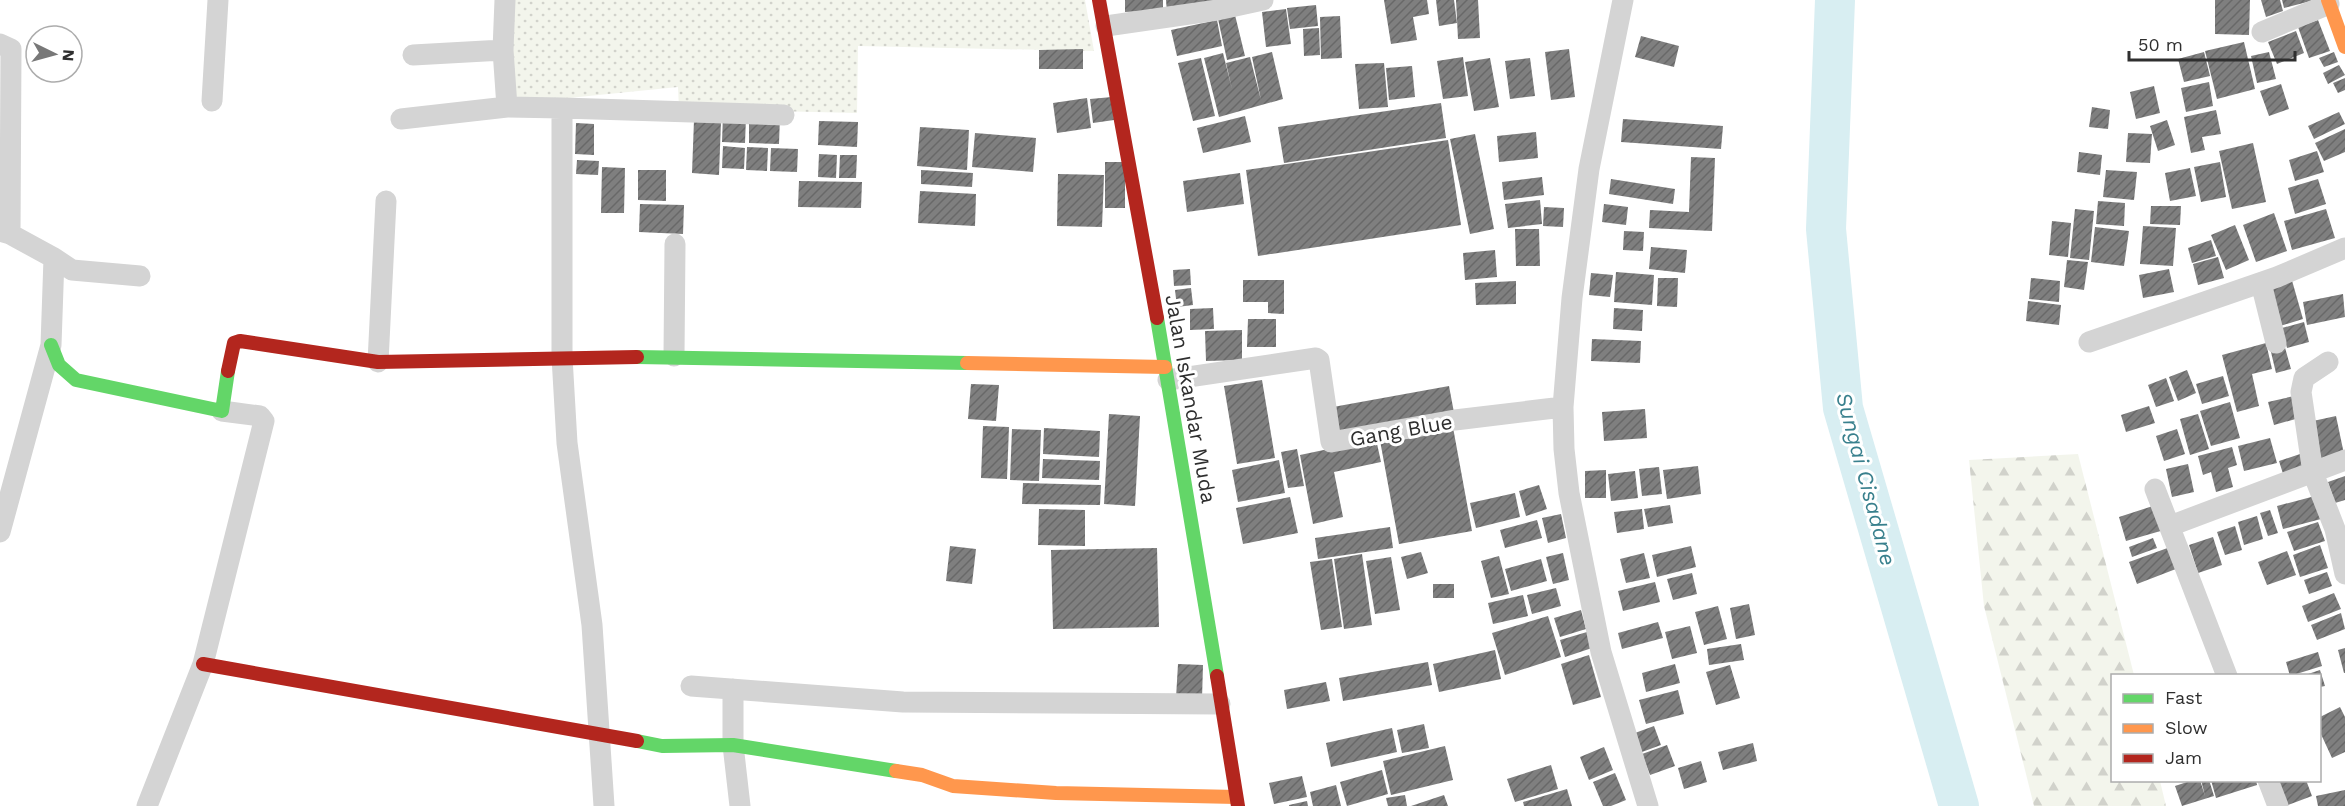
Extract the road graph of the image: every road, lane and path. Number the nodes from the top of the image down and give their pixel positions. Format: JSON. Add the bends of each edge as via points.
{"nodes":[{"id":1,"x":218,"y":0,"type":"edge"},
{"id":2,"x":505,"y":0,"type":"edge"},
{"id":3,"x":1099,"y":0,"type":"edge"},
{"id":4,"x":1263,"y":0,"type":"edge"},
{"id":5,"x":1623,"y":0,"type":"edge"},
{"id":6,"x":2328,"y":2,"type":"edge"},
{"id":7,"x":1106,"y":26,"type":"junction"},
{"id":8,"x":2262,"y":32,"type":"dead end"},
{"id":9,"x":0,"y":44,"type":"edge"},
{"id":10,"x":2345,"y":47,"type":"edge"},
{"id":11,"x":503,"y":50,"type":"junction"},
{"id":12,"x":413,"y":55,"type":"dead end"},
{"id":13,"x":212,"y":100,"type":"dead end"},
{"id":14,"x":507,"y":107,"type":"junction"},
{"id":15,"x":562,"y":108,"type":"junction"},
{"id":16,"x":784,"y":115,"type":"dead end"},
{"id":17,"x":400,"y":119,"type":"dead end"},
{"id":18,"x":386,"y":201,"type":"dead end"},
{"id":19,"x":5,"y":232,"type":"edge"},
{"id":20,"x":675,"y":244,"type":"dead end"},
{"id":21,"x":2345,"y":248,"type":"edge"},
{"id":22,"x":54,"y":258,"type":"junction"},
{"id":23,"x":140,"y":276,"type":"dead end"},
{"id":24,"x":2261,"y":283,"type":"junction"},
{"id":25,"x":2089,"y":342,"type":"dead end"},
{"id":26,"x":2276,"y":343,"type":"dead end"},
{"id":27,"x":51,"y":345,"type":"junction"},
{"id":28,"x":674,"y":356,"type":"junction"},
{"id":29,"x":562,"y":357,"type":"junction"},
{"id":30,"x":378,"y":362,"type":"junction"},
{"id":31,"x":2328,"y":362,"type":"dead end"},
{"id":32,"x":1166,"y":373,"type":"junction"},
{"id":33,"x":1563,"y":407,"type":"junction"},
{"id":34,"x":222,"y":411,"type":"junction"},
{"id":35,"x":2345,"y":460,"type":"edge"},
{"id":36,"x":2313,"y":473,"type":"junction"},
{"id":37,"x":2155,"y":489,"type":"dead end"},
{"id":38,"x":2170,"y":526,"type":"junction"},
{"id":39,"x":0,"y":532,"type":"edge"},
{"id":40,"x":2345,"y":574,"type":"edge"},
{"id":41,"x":202,"y":664,"type":"junction"},
{"id":42,"x":2228,"y":674,"type":"edge"},
{"id":43,"x":691,"y":686,"type":"dead end"},
{"id":44,"x":734,"y":688,"type":"junction"},
{"id":45,"x":1220,"y":704,"type":"junction"},
{"id":46,"x":600,"y":735,"type":"junction"},
{"id":47,"x":733,"y":745,"type":"junction"},
{"id":48,"x":2269,"y":782,"type":"edge"},
{"id":49,"x":1237,"y":801,"type":"edge"},
{"id":50,"x":147,"y":806,"type":"edge"},
{"id":51,"x":604,"y":806,"type":"edge"},
{"id":52,"x":740,"y":806,"type":"edge"},
{"id":53,"x":1648,"y":806,"type":"edge"},
{"id":54,"x":2278,"y":806,"type":"edge"}],
"edges":[{"from":1,"to":13,"type":"street"},
{"from":2,"to":11,"type":"street"},
{"from":3,"to":7,"type":"street","name":"Jalan Iskandar Muda"},
{"from":4,"to":7,"type":"street"},
{"from":5,"to":33,"type":"street","via":[[1589,169]]},
{"from":6,"to":8,"type":"street"},
{"from":6,"to":10,"type":"street"},
{"from":7,"to":32,"type":"street","name":"Jalan Iskandar Muda"},
{"from":9,"to":19,"type":"street","via":[[11,49]]},
{"from":11,"to":12,"type":"street"},
{"from":11,"to":14,"type":"street"},
{"from":14,"to":15,"type":"street"},
{"from":14,"to":17,"type":"street"},
{"from":15,"to":16,"type":"street"},
{"from":15,"to":29,"type":"street"},
{"from":18,"to":30,"type":"street"},
{"from":19,"to":22,"type":"street"},
{"from":20,"to":28,"type":"street"},
{"from":21,"to":24,"type":"street"},
{"from":22,"to":23,"type":"street","via":[[72,270]]},
{"from":22,"to":27,"type":"street"},
{"from":24,"to":25,"type":"street"},
{"from":24,"to":26,"type":"street"},
{"from":27,"to":34,"type":"street","via":[[59,365],[76,380]]},
{"from":27,"to":39,"type":"street"},
{"from":28,"to":29,"type":"street"},
{"from":28,"to":32,"type":"street"},
{"from":29,"to":30,"type":"street"},
{"from":29,"to":46,"type":"street","via":[[567,443],[592,625]]},
{"from":30,"to":34,"type":"street","via":[[234,342]]},
{"from":31,"to":36,"type":"street","via":[[2304,378],[2301,392]]},
{"from":32,"to":33,"type":"street","name":"Gang Blue","via":[[1316,358],[1330,442],[1455,420]]},
{"from":32,"to":45,"type":"street","name":"Jalan Iskandar Muda"},
{"from":33,"to":53,"type":"street","via":[[1569,493],[1601,652]]},
{"from":34,"to":41,"type":"street","via":[[260,416],[264,422]]},
{"from":35,"to":36,"type":"street"},
{"from":36,"to":38,"type":"street"},
{"from":36,"to":40,"type":"street","via":[[2335,529]]},
{"from":37,"to":38,"type":"street"},
{"from":38,"to":42,"type":"street"},
{"from":41,"to":46,"type":"street"},
{"from":41,"to":50,"type":"street"},
{"from":43,"to":44,"type":"street"},
{"from":44,"to":45,"type":"street","via":[[903,702]]},
{"from":44,"to":47,"type":"street"},
{"from":45,"to":49,"type":"street","name":"Jalan Iskandar Muda"},
{"from":46,"to":47,"type":"street","via":[[662,746]]},
{"from":46,"to":51,"type":"street"},
{"from":47,"to":49,"type":"street","via":[[922,775],[953,786]]},
{"from":47,"to":52,"type":"street"},
{"from":48,"to":54,"type":"street"}]}
